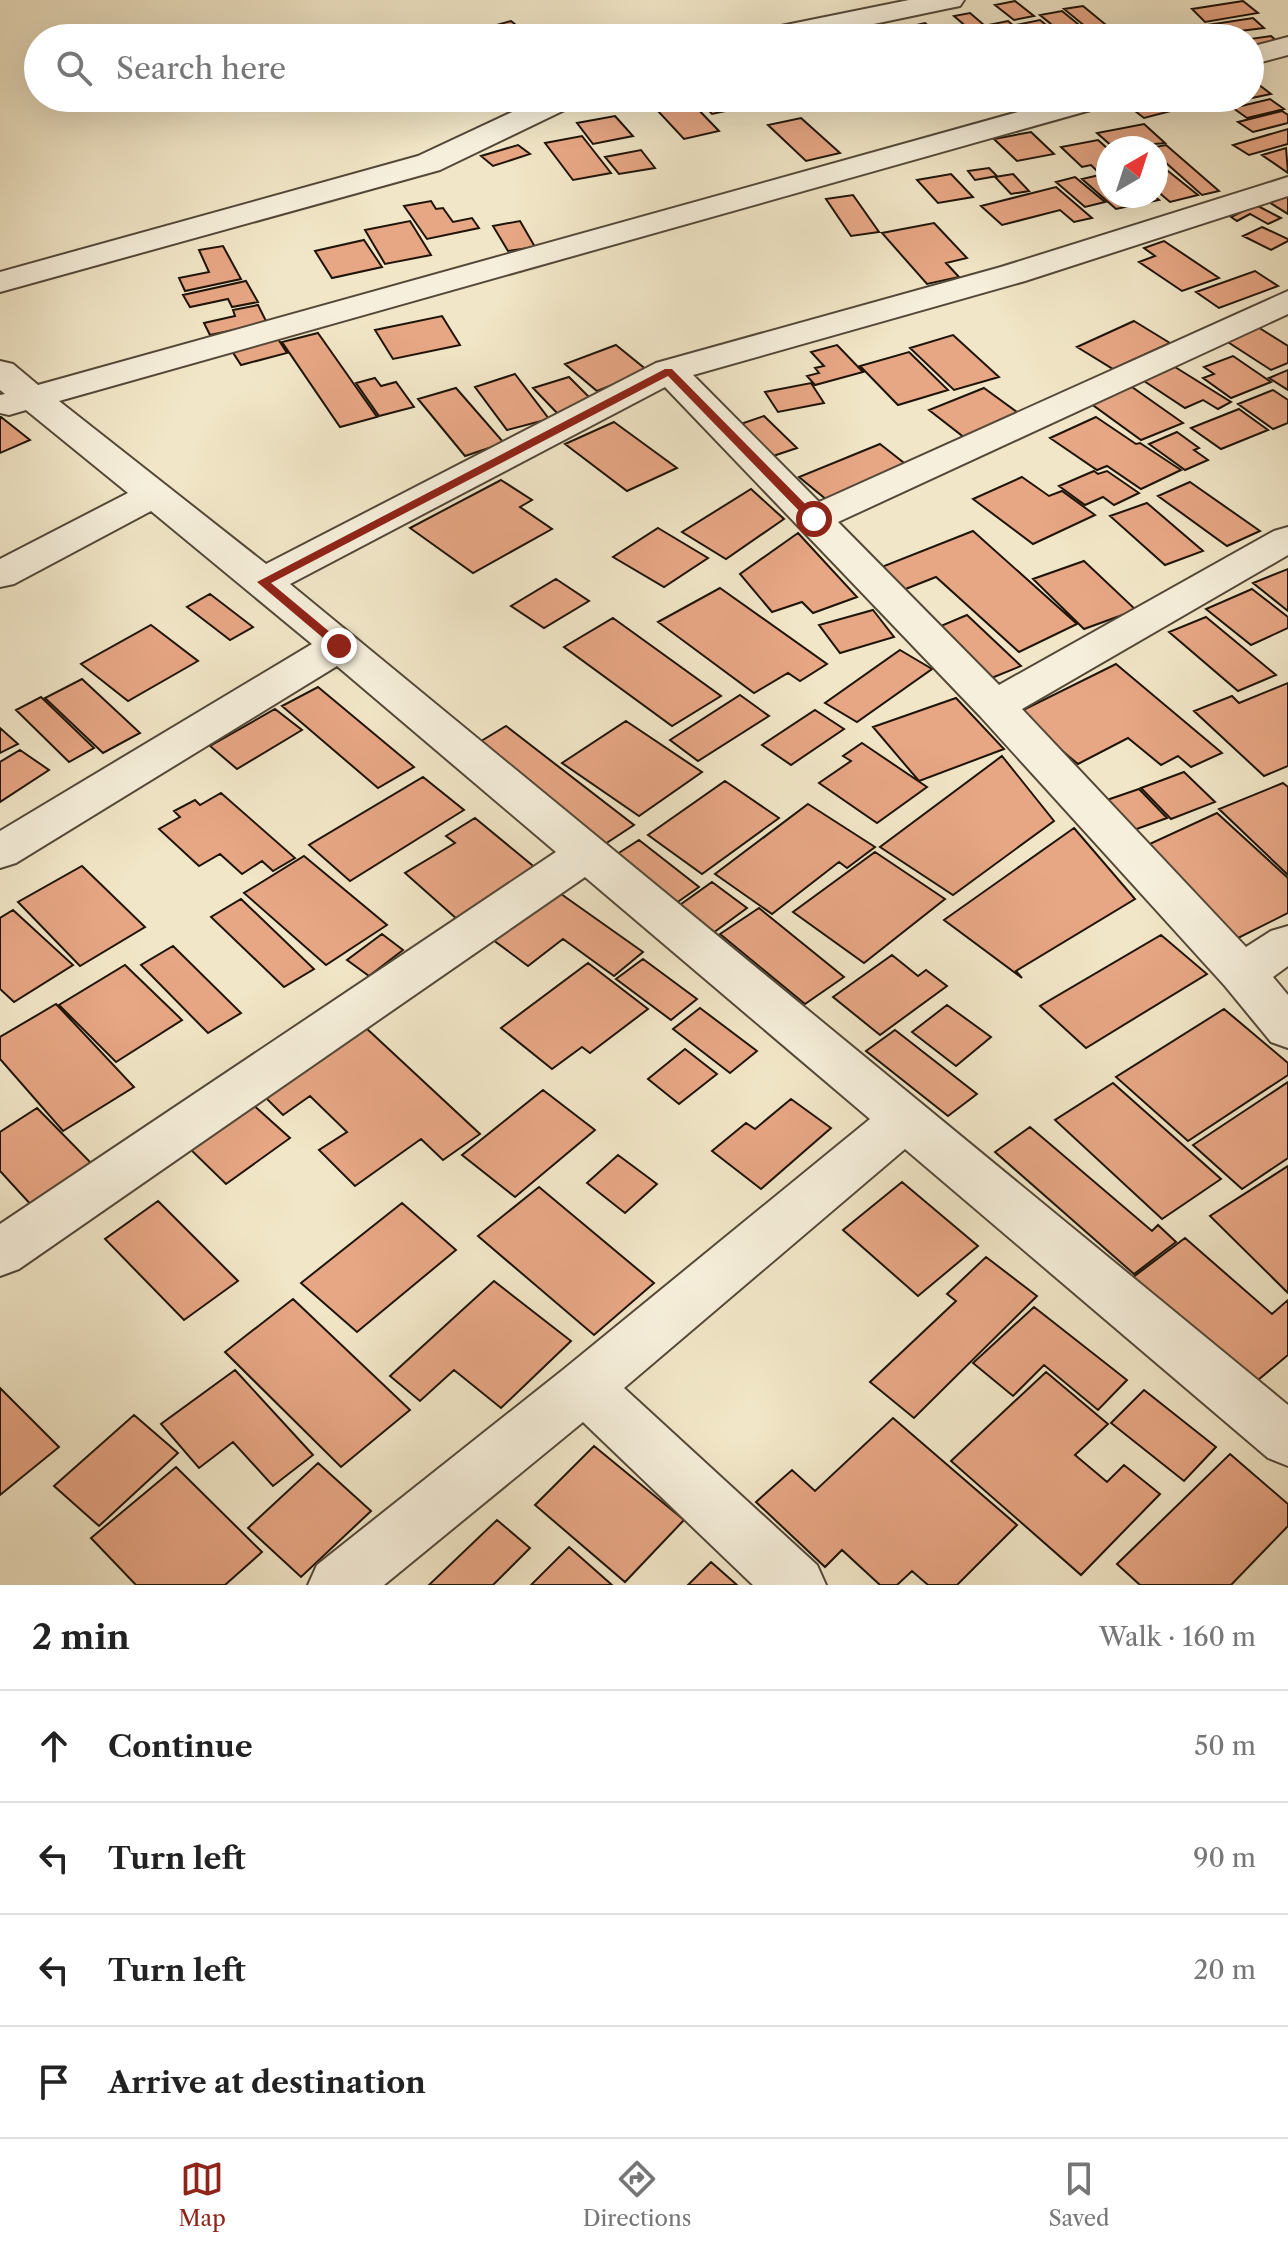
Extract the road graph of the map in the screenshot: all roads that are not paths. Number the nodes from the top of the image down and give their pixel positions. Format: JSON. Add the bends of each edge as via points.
{"nodes":[{"id":1,"x":950,"y":0,"type":"edge"},
{"id":2,"x":834,"y":24,"type":"edge"},
{"id":3,"x":1288,"y":46,"type":"edge"},
{"id":4,"x":1264,"y":52,"type":"edge"},
{"id":5,"x":536,"y":112,"type":"edge"},
{"id":6,"x":1049,"y":112,"type":"edge"},
{"id":7,"x":1288,"y":186,"type":"edge"},
{"id":8,"x":0,"y":282,"type":"edge"},
{"id":9,"x":1288,"y":301,"type":"edge"},
{"id":10,"x":669,"y":371,"type":"junction"},
{"id":11,"x":10,"y":392,"type":"edge"},
{"id":12,"x":153,"y":495,"type":"junction"},
{"id":13,"x":814,"y":519,"type":"junction"},
{"id":14,"x":1288,"y":539,"type":"edge"},
{"id":15,"x":0,"y":575,"type":"edge"},
{"id":16,"x":263,"y":582,"type":"junction"},
{"id":17,"x":339,"y":646,"type":"junction"},
{"id":18,"x":995,"y":706,"type":"junction"},
{"id":19,"x":0,"y":852,"type":"edge"},
{"id":20,"x":586,"y":854,"type":"junction"},
{"id":21,"x":1288,"y":943,"type":"edge"},
{"id":22,"x":1242,"y":973,"type":"junction"},
{"id":23,"x":1288,"y":1029,"type":"edge"},
{"id":24,"x":903,"y":1121,"type":"junction"},
{"id":25,"x":0,"y":1253,"type":"edge"},
{"id":26,"x":584,"y":1387,"type":"junction"},
{"id":27,"x":1288,"y":1440,"type":"edge"},
{"id":28,"x":338,"y":1585,"type":"edge"},
{"id":29,"x":796,"y":1585,"type":"edge"}],
"edges":[{"from":1,"to":2,"type":"street"},
{"from":3,"to":4,"type":"street"},
{"from":5,"to":8,"type":"street","via":[[429,163]]},
{"from":6,"to":11,"type":"street"},
{"from":7,"to":10,"type":"street","via":[[1013,274]]},
{"from":9,"to":13,"type":"street"},
{"from":10,"to":13,"type":"street"},
{"from":10,"to":16,"type":"street"},
{"from":11,"to":12,"type":"street"},
{"from":12,"to":15,"type":"street"},
{"from":12,"to":16,"type":"street"},
{"from":13,"to":18,"type":"street"},
{"from":14,"to":18,"type":"street"},
{"from":16,"to":17,"type":"street"},
{"from":17,"to":19,"type":"street"},
{"from":17,"to":20,"type":"street"},
{"from":18,"to":22,"type":"street"},
{"from":20,"to":24,"type":"street"},
{"from":20,"to":25,"type":"street"},
{"from":21,"to":22,"type":"street"},
{"from":22,"to":23,"type":"street"},
{"from":24,"to":26,"type":"street"},
{"from":24,"to":27,"type":"street"},
{"from":26,"to":28,"type":"street"},
{"from":26,"to":29,"type":"street"}]}
